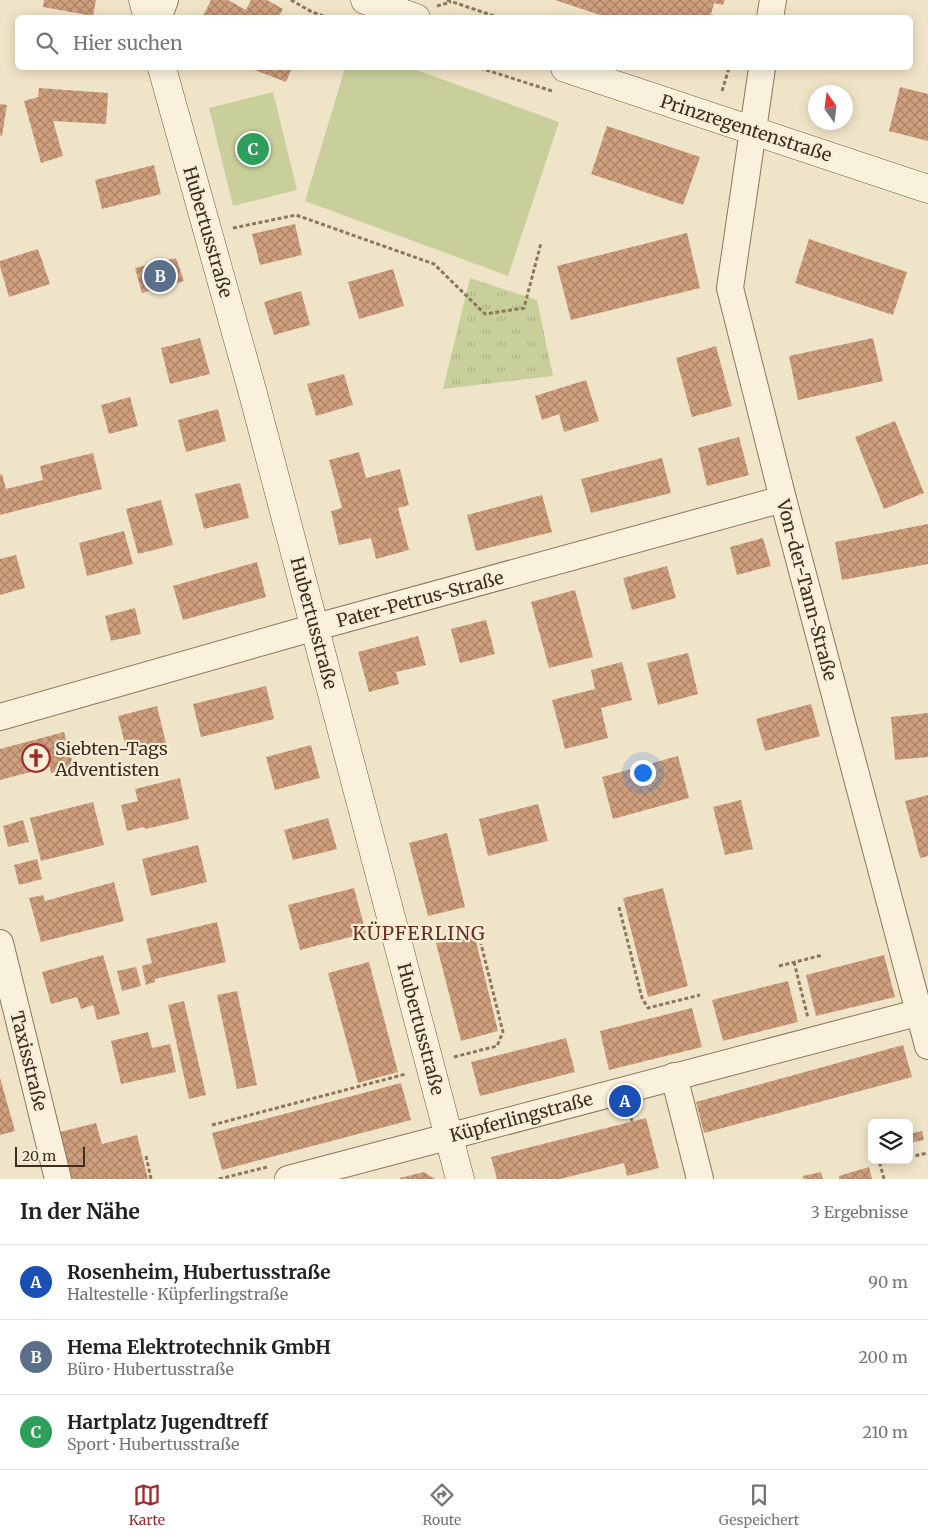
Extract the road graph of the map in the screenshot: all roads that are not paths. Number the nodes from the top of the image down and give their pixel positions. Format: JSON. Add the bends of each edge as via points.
{"nodes":[{"id":1,"x":143,"y":0,"type":"edge"},
{"id":2,"x":165,"y":0,"type":"edge"},
{"id":3,"x":365,"y":0,"type":"edge"},
{"id":4,"x":773,"y":0,"type":"edge"},
{"id":5,"x":147,"y":15,"type":"edge"},
{"id":6,"x":159,"y":15,"type":"edge"},
{"id":7,"x":408,"y":15,"type":"edge"},
{"id":8,"x":770,"y":15,"type":"edge"},
{"id":9,"x":163,"y":70,"type":"edge"},
{"id":10,"x":571,"y":70,"type":"edge"},
{"id":11,"x":762,"y":70,"type":"edge"},
{"id":12,"x":752,"y":130,"type":"junction"},
{"id":13,"x":928,"y":189,"type":"edge"},
{"id":14,"x":783,"y":499,"type":"junction"},
{"id":15,"x":315,"y":628,"type":"junction"},
{"id":16,"x":0,"y":717,"type":"edge"},
{"id":17,"x":0,"y":943,"type":"edge"},
{"id":18,"x":923,"y":1011,"type":"edge"},
{"id":19,"x":928,"y":1046,"type":"edge"},
{"id":20,"x":674,"y":1076,"type":"junction"},
{"id":21,"x":450,"y":1136,"type":"junction"},
{"id":22,"x":58,"y":1179,"type":"edge"},
{"id":23,"x":288,"y":1179,"type":"edge"},
{"id":24,"x":460,"y":1179,"type":"edge"},
{"id":25,"x":700,"y":1179,"type":"edge"}],
"edges":[{"from":1,"to":5,"type":"main road"},
{"from":2,"to":6,"type":"street"},
{"from":3,"to":7,"type":"main road"},
{"from":4,"to":8,"type":"street"},
{"from":9,"to":15,"type":"main road","name":"Hubertusstraße"},
{"from":10,"to":12,"type":"main road","name":"Prinzregentenstraße"},
{"from":11,"to":12,"type":"street","name":"Von-der-Tann-Straße"},
{"from":12,"to":13,"type":"main road","name":"Prinzregentenstraße"},
{"from":12,"to":14,"type":"street","name":"Von-der-Tann-Straße","via":[[730,288]]},
{"from":14,"to":15,"type":"street","name":"Pater-Petrus-Straße"},
{"from":14,"to":18,"type":"street","name":"Von-der-Tann-Straße"},
{"from":15,"to":16,"type":"street","name":"Pater-Petrus-Straße"},
{"from":15,"to":21,"type":"main road","name":"Hubertusstraße","via":[[439,1063]]},
{"from":17,"to":22,"type":"street","name":"Taxisstraße"},
{"from":18,"to":19,"type":"street","name":"Von-der-Tann-Straße"},
{"from":18,"to":20,"type":"street","name":"Küpferlingstraße"},
{"from":20,"to":21,"type":"street","name":"Küpferlingstraße"},
{"from":20,"to":25,"type":"street"},
{"from":21,"to":23,"type":"street","name":"Küpferlingstraße"},
{"from":21,"to":24,"type":"main road","name":"Hubertusstraße"}]}
